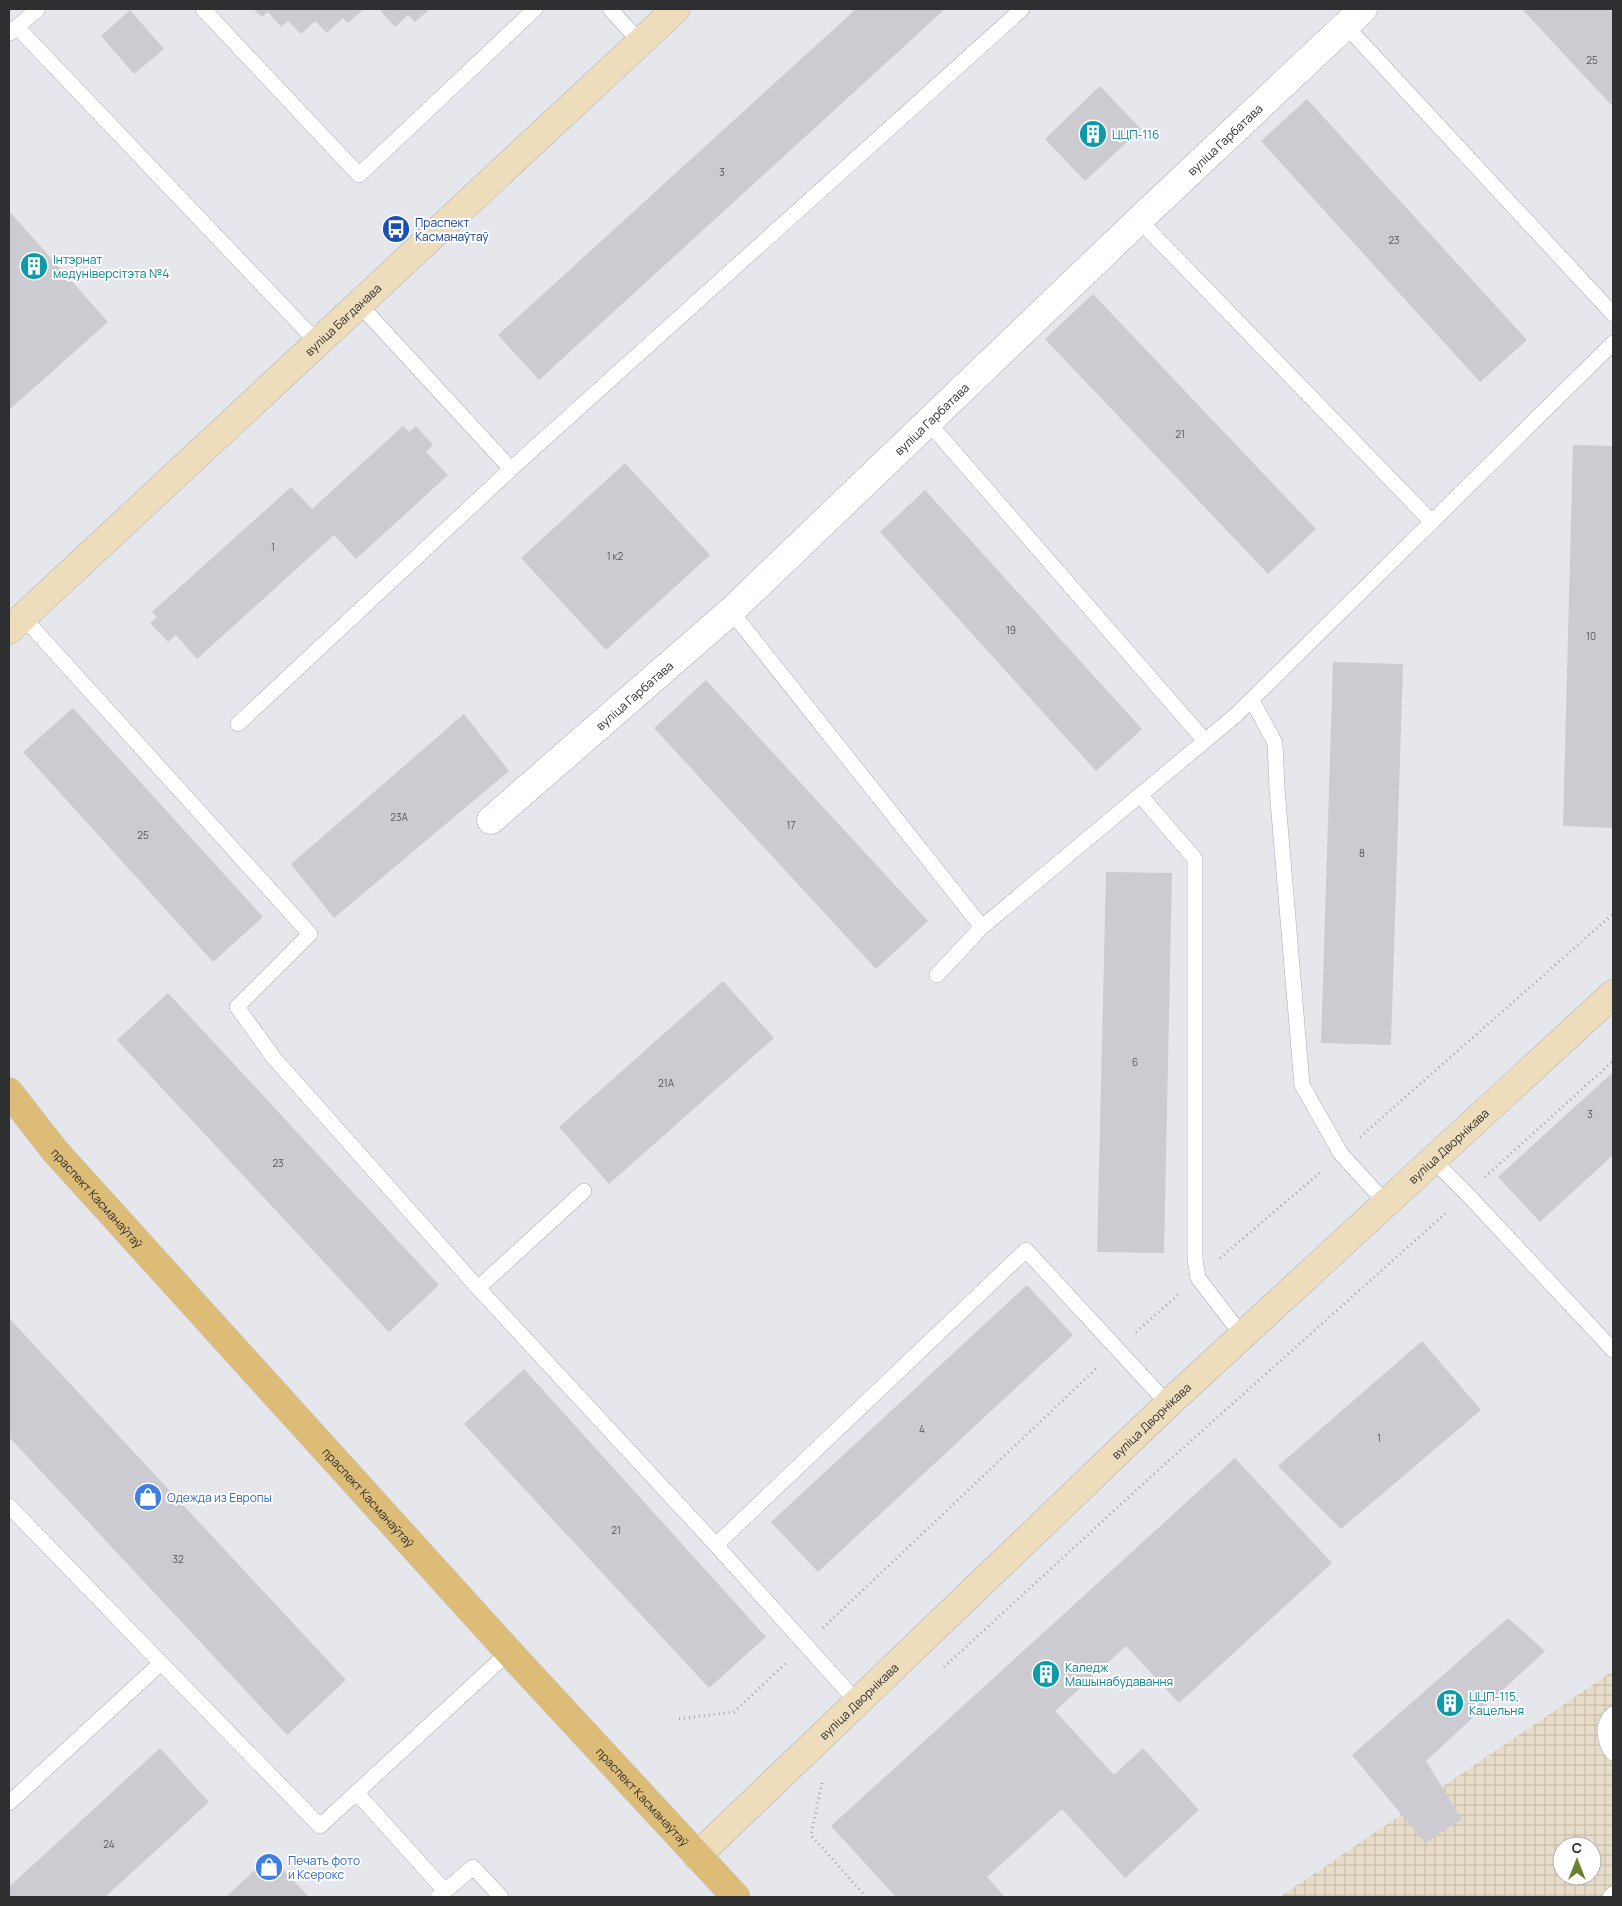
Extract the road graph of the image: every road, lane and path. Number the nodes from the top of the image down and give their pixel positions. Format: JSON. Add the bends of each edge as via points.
{"nodes":[{"id":1,"x":38,"y":9,"type":"edge"},
{"id":2,"x":203,"y":9,"type":"edge"},
{"id":3,"x":535,"y":9,"type":"edge"},
{"id":4,"x":610,"y":9,"type":"edge"},
{"id":5,"x":676,"y":9,"type":"edge"},
{"id":6,"x":1022,"y":9,"type":"edge"},
{"id":7,"x":1354,"y":17,"type":"edge"},
{"id":8,"x":13,"y":31,"type":"edge"},
{"id":9,"x":640,"y":42,"type":"junction"},
{"id":10,"x":1139,"y":220,"type":"junction"},
{"id":11,"x":359,"y":304,"type":"junction"},
{"id":12,"x":1613,"y":314,"type":"edge"},
{"id":13,"x":317,"y":342,"type":"junction"},
{"id":14,"x":1613,"y":343,"type":"edge"},
{"id":15,"x":928,"y":422,"type":"junction"},
{"id":16,"x":511,"y":469,"type":"junction"},
{"id":17,"x":1432,"y":522,"type":"junction"},
{"id":18,"x":731,"y":611,"type":"junction"},
{"id":19,"x":16,"y":623,"type":"edge"},
{"id":20,"x":1252,"y":700,"type":"junction"},
{"id":21,"x":238,"y":724,"type":"dead end"},
{"id":22,"x":1205,"y":741,"type":"junction"},
{"id":23,"x":1140,"y":794,"type":"junction"},
{"id":24,"x":491,"y":820,"type":"dead end"},
{"id":25,"x":1613,"y":914,"type":"edge"},
{"id":26,"x":982,"y":927,"type":"junction"},
{"id":27,"x":937,"y":975,"type":"dead end"},
{"id":28,"x":1613,"y":994,"type":"edge"},
{"id":29,"x":1613,"y":1061,"type":"edge"},
{"id":30,"x":9,"y":1092,"type":"edge"},
{"id":31,"x":1341,"y":1154,"type":"junction"},
{"id":32,"x":1434,"y":1161,"type":"junction"},
{"id":33,"x":584,"y":1191,"type":"dead end"},
{"id":34,"x":1467,"y":1194,"type":"junction"},
{"id":35,"x":1385,"y":1202,"type":"junction"},
{"id":36,"x":1198,"y":1278,"type":"junction"},
{"id":37,"x":478,"y":1288,"type":"junction"},
{"id":38,"x":1242,"y":1335,"type":"junction"},
{"id":39,"x":1118,"y":1349,"type":"junction"},
{"id":40,"x":1613,"y":1350,"type":"edge"},
{"id":41,"x":1168,"y":1404,"type":"junction"},
{"id":42,"x":9,"y":1506,"type":"edge"},
{"id":43,"x":716,"y":1545,"type":"junction"},
{"id":44,"x":806,"y":1644,"type":"junction"},
{"id":45,"x":509,"y":1652,"type":"junction"},
{"id":46,"x":161,"y":1663,"type":"junction"},
{"id":47,"x":938,"y":1672,"type":"dead end"},
{"id":48,"x":857,"y":1702,"type":"junction"},
{"id":49,"x":1613,"y":1714,"type":"edge"},
{"id":50,"x":679,"y":1718,"type":"dead end"},
{"id":51,"x":1613,"y":1753,"type":"edge"},
{"id":52,"x":823,"y":1778,"type":"dead end"},
{"id":53,"x":357,"y":1793,"type":"junction"},
{"id":54,"x":9,"y":1804,"type":"edge"},
{"id":55,"x":697,"y":1856,"type":"junction"},
{"id":56,"x":442,"y":1894,"type":"edge"},
{"id":57,"x":1613,"y":1894,"type":"edge"},
{"id":58,"x":501,"y":1897,"type":"edge"},
{"id":59,"x":736,"y":1897,"type":"edge"},
{"id":60,"x":866,"y":1897,"type":"edge"},
{"id":61,"x":1610,"y":1897,"type":"edge"}],
"edges":[{"from":1,"to":8,"type":"lane"},
{"from":2,"to":3,"type":"lane","via":[[360,175]]},
{"from":4,"to":9,"type":"lane"},
{"from":5,"to":9,"type":"street","name":"вуліца Багданава"},
{"from":6,"to":16,"type":"lane"},
{"from":7,"to":10,"type":"street","name":"вуліца Гарбатава"},
{"from":7,"to":12,"type":"lane"},
{"from":8,"to":13,"type":"lane"},
{"from":9,"to":11,"type":"street","name":"вуліца Багданава"},
{"from":10,"to":15,"type":"street","name":"вуліца Гарбатава"},
{"from":10,"to":17,"type":"lane"},
{"from":11,"to":13,"type":"street","name":"вуліца Багданава"},
{"from":11,"to":16,"type":"lane"},
{"from":13,"to":19,"type":"street","name":"вуліца Багданава"},
{"from":14,"to":17,"type":"lane"},
{"from":15,"to":18,"type":"street","name":"вуліца Гарбатава"},
{"from":15,"to":22,"type":"lane"},
{"from":16,"to":21,"type":"lane"},
{"from":17,"to":20,"type":"lane"},
{"from":18,"to":24,"type":"street","name":"вуліца Гарбатава"},
{"from":18,"to":26,"type":"lane"},
{"from":19,"to":37,"type":"lane","via":[[310,934],[237,1007],[274,1058]]},
{"from":20,"to":22,"type":"lane"},
{"from":20,"to":31,"type":"lane","via":[[1275,743],[1302,1085]]},
{"from":22,"to":23,"type":"lane"},
{"from":23,"to":26,"type":"lane"},
{"from":23,"to":36,"type":"lane","via":[[1195,860],[1195,1259]]},
{"from":25,"to":31,"type":"path"},
{"from":26,"to":27,"type":"lane"},
{"from":28,"to":32,"type":"street","name":"вуліца Дворнікава"},
{"from":29,"to":34,"type":"path"},
{"from":30,"to":45,"type":"main road","name":"праспект Касманаўтаў","via":[[54,1151]]},
{"from":31,"to":35,"type":"lane"},
{"from":31,"to":36,"type":"path"},
{"from":32,"to":34,"type":"lane"},
{"from":32,"to":35,"type":"street","name":"вуліца Дворнікава"},
{"from":33,"to":37,"type":"lane"},
{"from":34,"to":40,"type":"lane"},
{"from":34,"to":47,"type":"path"},
{"from":35,"to":38,"type":"street","name":"вуліца Дворнікава"},
{"from":36,"to":38,"type":"lane"},
{"from":36,"to":39,"type":"path"},
{"from":37,"to":43,"type":"lane"},
{"from":38,"to":41,"type":"street","name":"вуліца Дворнікава"},
{"from":39,"to":41,"type":"lane"},
{"from":39,"to":43,"type":"lane","via":[[1026,1250]]},
{"from":39,"to":44,"type":"path"},
{"from":41,"to":48,"type":"street","name":"вуліца Дворнікава"},
{"from":42,"to":46,"type":"lane"},
{"from":43,"to":44,"type":"lane"},
{"from":44,"to":48,"type":"lane"},
{"from":44,"to":50,"type":"path","via":[[734,1712]]},
{"from":45,"to":53,"type":"lane"},
{"from":45,"to":55,"type":"main road","name":"праспект Касманаўтаў"},
{"from":46,"to":53,"type":"lane","via":[[320,1826]]},
{"from":46,"to":54,"type":"lane"},
{"from":48,"to":55,"type":"street","name":"вуліца Дворнікава"},
{"from":49,"to":51,"type":"lane","via":[[1605,1731],[1607,1746]]},
{"from":52,"to":60,"type":"path","via":[[811,1835]]},
{"from":53,"to":56,"type":"lane"},
{"from":55,"to":59,"type":"main road","name":"праспект Касманаўтаў"},
{"from":56,"to":58,"type":"lane","via":[[473,1867]]},
{"from":57,"to":61,"type":"lane"}]}
